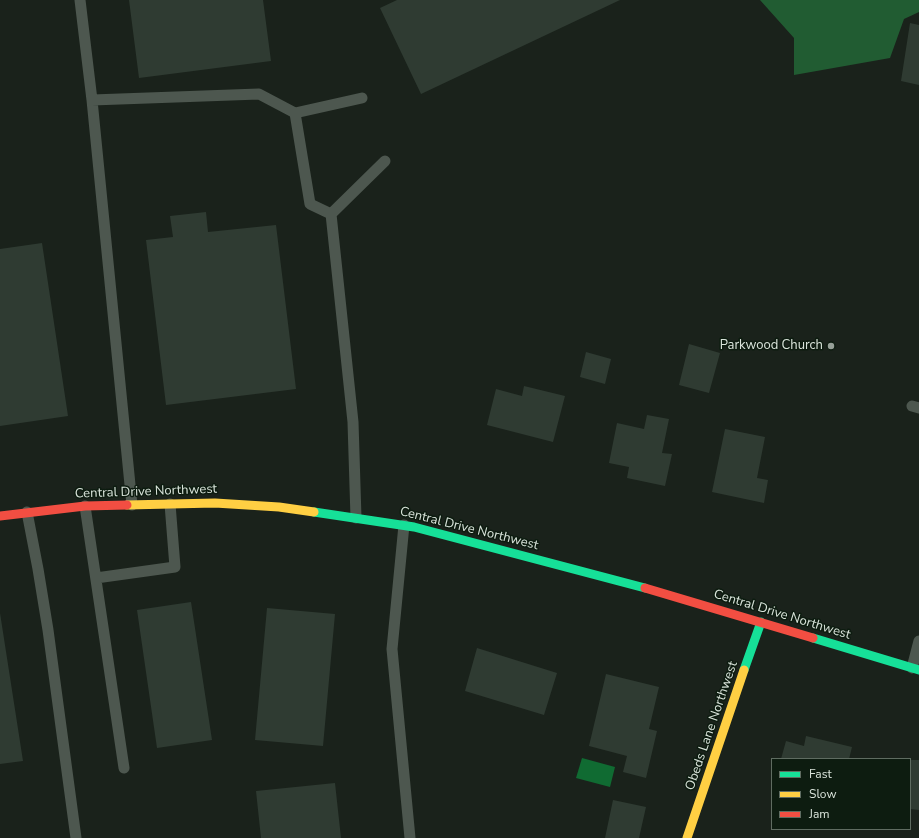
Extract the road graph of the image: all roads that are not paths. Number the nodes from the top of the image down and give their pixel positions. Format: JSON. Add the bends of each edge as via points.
{"nodes":[{"id":1,"x":80,"y":0,"type":"edge"},
{"id":2,"x":362,"y":98,"type":"dead end"},
{"id":3,"x":92,"y":100,"type":"junction"},
{"id":4,"x":295,"y":113,"type":"junction"},
{"id":5,"x":385,"y":161,"type":"dead end"},
{"id":6,"x":331,"y":214,"type":"junction"},
{"id":7,"x":170,"y":504,"type":"junction"},
{"id":8,"x":132,"y":505,"type":"junction"},
{"id":9,"x":85,"y":506,"type":"junction"},
{"id":10,"x":27,"y":512,"type":"junction"},
{"id":11,"x":0,"y":516,"type":"edge"},
{"id":12,"x":356,"y":518,"type":"junction"},
{"id":13,"x":404,"y":525,"type":"junction"},
{"id":14,"x":96,"y":578,"type":"junction"},
{"id":15,"x":761,"y":622,"type":"junction"},
{"id":16,"x":919,"y":641,"type":"edge"},
{"id":17,"x":916,"y":669,"type":"edge"},
{"id":18,"x":124,"y":768,"type":"dead end"},
{"id":19,"x":76,"y":838,"type":"edge"},
{"id":20,"x":410,"y":838,"type":"edge"},
{"id":21,"x":687,"y":838,"type":"edge"}],
"edges":[{"from":1,"to":3,"type":"lane"},
{"from":2,"to":4,"type":"lane"},
{"from":3,"to":4,"type":"lane","via":[[259,94]]},
{"from":3,"to":8,"type":"lane"},
{"from":4,"to":6,"type":"lane","via":[[310,204]]},
{"from":5,"to":6,"type":"lane"},
{"from":6,"to":12,"type":"lane","via":[[353,422]]},
{"from":7,"to":8,"type":"street","name":"Central Drive Northwest"},
{"from":7,"to":12,"type":"street","name":"Central Drive Northwest","via":[[215,503],[279,507]]},
{"from":7,"to":14,"type":"lane","via":[[175,567]]},
{"from":8,"to":9,"type":"street","name":"Central Drive Northwest"},
{"from":9,"to":10,"type":"street","name":"Central Drive Northwest"},
{"from":9,"to":14,"type":"lane"},
{"from":10,"to":11,"type":"street","name":"Central Drive Northwest"},
{"from":10,"to":19,"type":"lane","via":[[48,630]]},
{"from":12,"to":13,"type":"street","name":"Central Drive Northwest"},
{"from":13,"to":15,"type":"street","name":"Central Drive Northwest","via":[[621,581]]},
{"from":13,"to":20,"type":"lane","via":[[392,649]]},
{"from":14,"to":18,"type":"lane"},
{"from":15,"to":17,"type":"street","name":"Central Drive Northwest"},
{"from":15,"to":21,"type":"street","name":"Obeds Lane Northwest"},
{"from":16,"to":17,"type":"lane"}]}
